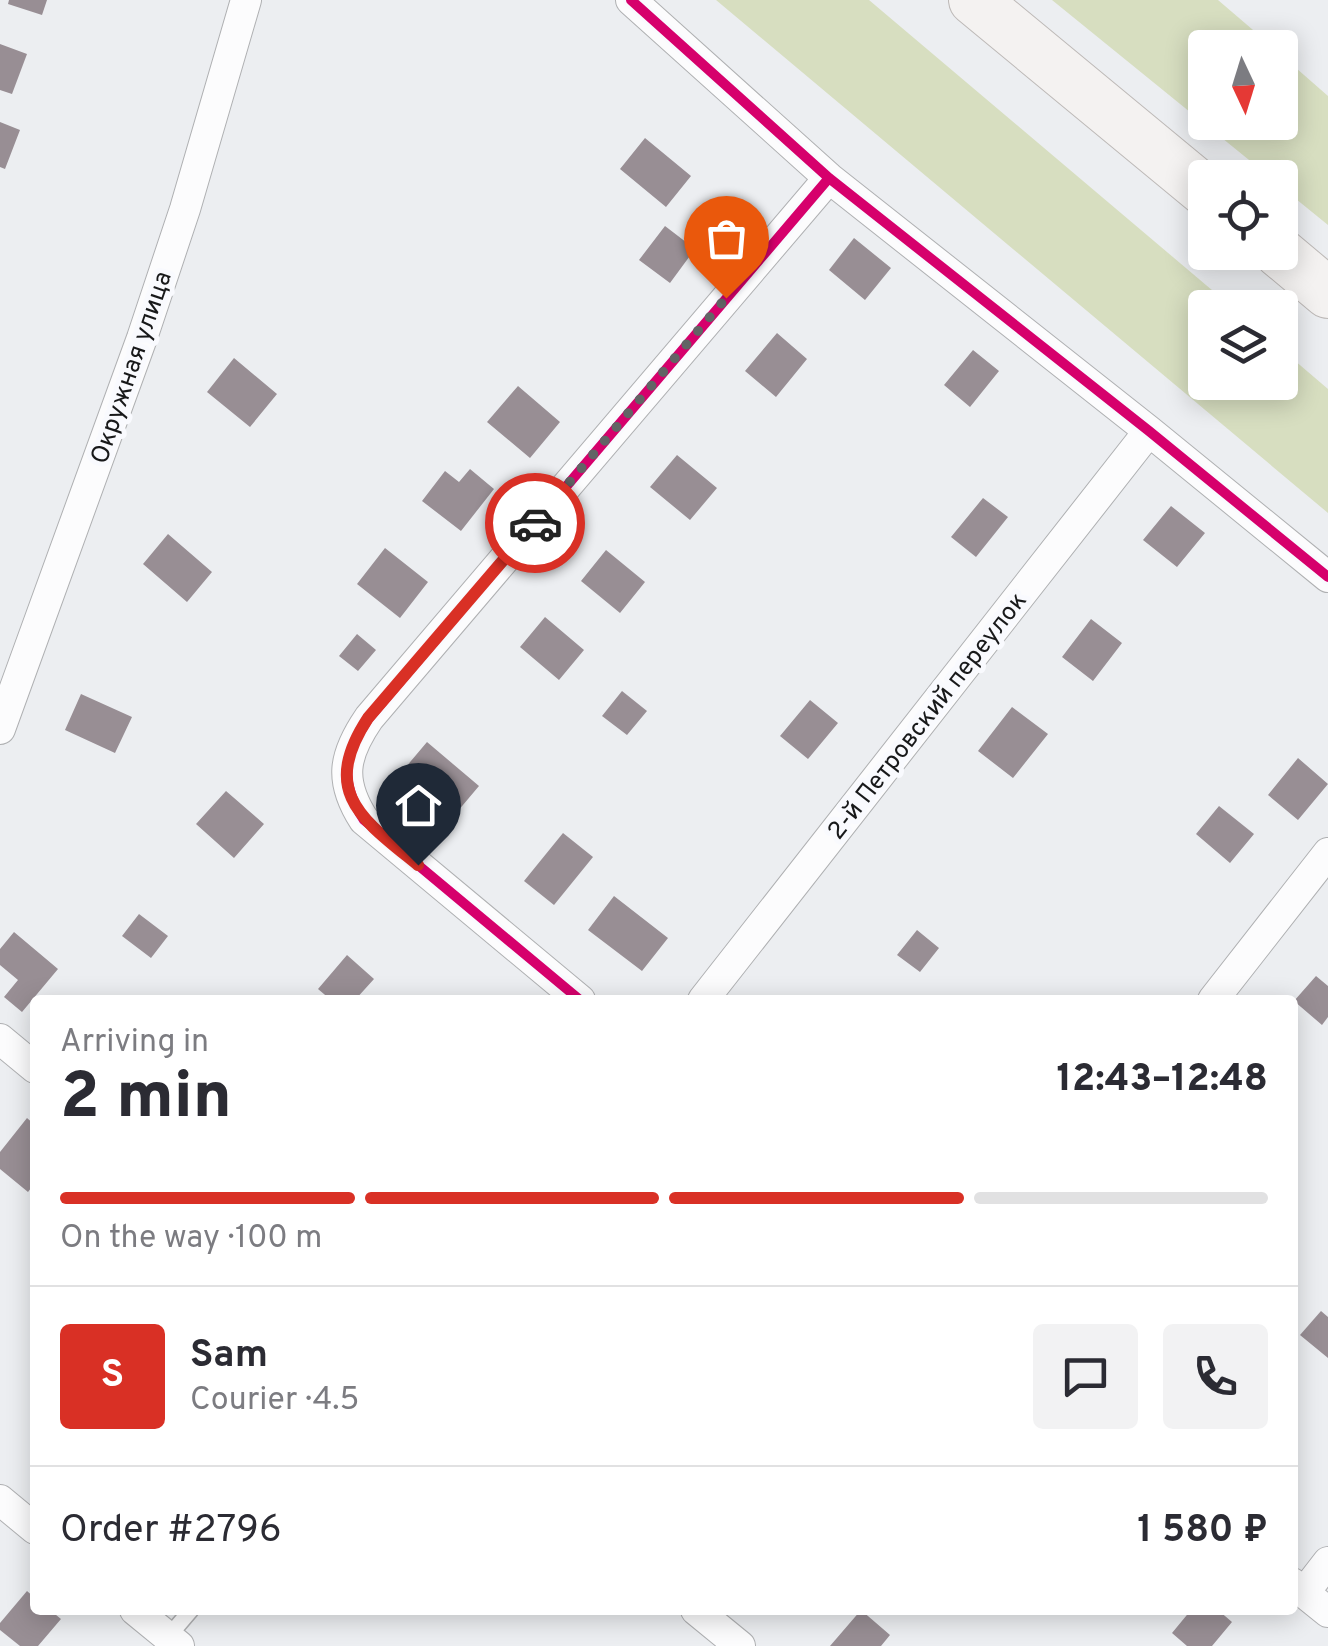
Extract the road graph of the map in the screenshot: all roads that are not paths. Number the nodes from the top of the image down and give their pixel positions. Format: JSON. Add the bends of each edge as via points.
{"nodes":[{"id":1,"x":246,"y":0,"type":"edge"},
{"id":2,"x":631,"y":0,"type":"edge"},
{"id":3,"x":974,"y":0,"type":"edge"},
{"id":4,"x":828,"y":178,"type":"junction"},
{"id":5,"x":1188,"y":178,"type":"edge"},
{"id":6,"x":1298,"y":268,"type":"edge"},
{"id":7,"x":1328,"y":294,"type":"edge"},
{"id":8,"x":1149,"y":431,"type":"junction"},
{"id":9,"x":1328,"y":577,"type":"edge"},
{"id":10,"x":0,"y":728,"type":"edge"},
{"id":11,"x":1328,"y":854,"type":"edge"},
{"id":12,"x":574,"y":995,"type":"edge"},
{"id":13,"x":707,"y":995,"type":"edge"},
{"id":14,"x":1217,"y":995,"type":"edge"},
{"id":15,"x":0,"y":1039,"type":"edge"},
{"id":16,"x":30,"y":1064,"type":"edge"},
{"id":17,"x":0,"y":1500,"type":"edge"},
{"id":18,"x":30,"y":1524,"type":"edge"},
{"id":19,"x":1328,"y":1562,"type":"edge"},
{"id":20,"x":1308,"y":1596,"type":"edge"},
{"id":21,"x":141,"y":1615,"type":"edge"},
{"id":22,"x":188,"y":1615,"type":"edge"},
{"id":23,"x":702,"y":1615,"type":"edge"},
{"id":24,"x":173,"y":1641,"type":"edge"},
{"id":25,"x":740,"y":1646,"type":"edge"}],
"edges":[{"from":1,"to":10,"type":"street","name":"Окружная улица","via":[[148,320]]},
{"from":2,"to":4,"type":"street"},
{"from":3,"to":5,"type":"main road"},
{"from":4,"to":8,"type":"street"},
{"from":4,"to":12,"type":"street","via":[[352,742],[350,798],[364,820]]},
{"from":6,"to":7,"type":"main road"},
{"from":8,"to":9,"type":"street"},
{"from":8,"to":13,"type":"street","name":"2-й Петровский переулок"},
{"from":11,"to":14,"type":"street"},
{"from":15,"to":16,"type":"street"},
{"from":17,"to":18,"type":"street"},
{"from":19,"to":20,"type":"street"},
{"from":21,"to":24,"type":"street"},
{"from":22,"to":24,"type":"lane"},
{"from":23,"to":25,"type":"street"}]}
